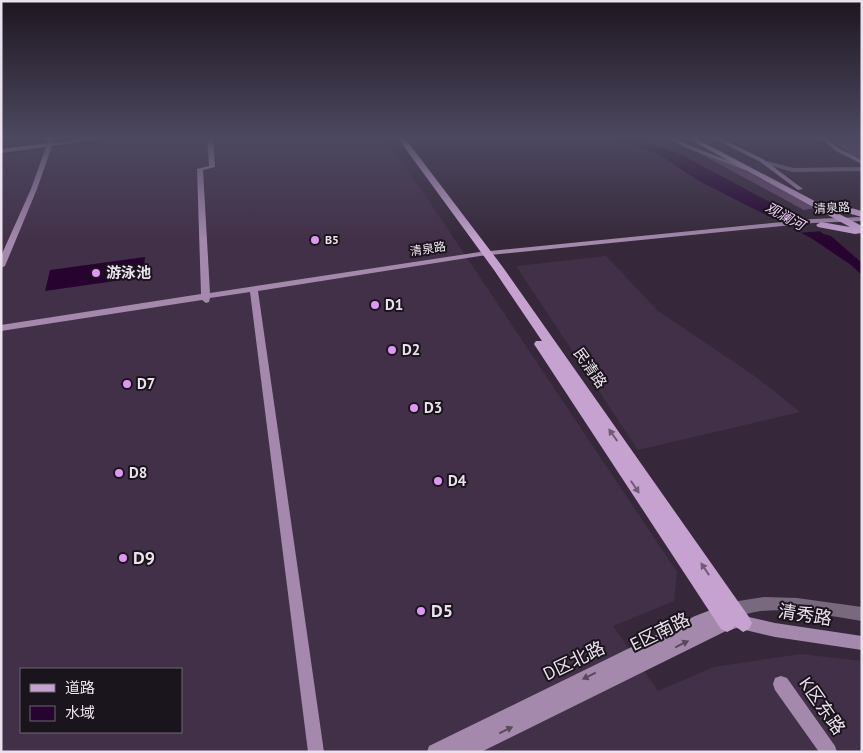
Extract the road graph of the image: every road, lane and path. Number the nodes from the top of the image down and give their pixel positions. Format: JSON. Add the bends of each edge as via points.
{"nodes":[{"id":1,"x":36,"y":172,"type":"edge"},
{"id":2,"x":37,"y":172,"type":"edge"},
{"id":3,"x":200,"y":172,"type":"edge"},
{"id":4,"x":420,"y":172,"type":"edge"},
{"id":5,"x":425,"y":172,"type":"edge"},
{"id":6,"x":754,"y":172,"type":"edge"},
{"id":7,"x":768,"y":172,"type":"edge"},
{"id":8,"x":779,"y":172,"type":"edge"},
{"id":9,"x":803,"y":172,"type":"edge"},
{"id":10,"x":790,"y":181,"type":"junction"},
{"id":11,"x":800,"y":189,"type":"junction"},
{"id":12,"x":819,"y":207,"type":"junction"},
{"id":13,"x":857,"y":220,"type":"edge"},
{"id":14,"x":817,"y":223,"type":"junction"},
{"id":15,"x":862,"y":231,"type":"edge"},
{"id":16,"x":1,"y":254,"type":"edge"},
{"id":17,"x":485,"y":255,"type":"junction"},
{"id":18,"x":1,"y":266,"type":"edge"},
{"id":19,"x":254,"y":291,"type":"junction"},
{"id":20,"x":206,"y":299,"type":"junction"},
{"id":21,"x":1,"y":330,"type":"edge"},
{"id":22,"x":862,"y":614,"type":"edge"},
{"id":23,"x":730,"y":617,"type":"junction"},
{"id":24,"x":862,"y":643,"type":"edge"},
{"id":25,"x":781,"y":684,"type":"dead end"},
{"id":26,"x":316,"y":752,"type":"edge"},
{"id":27,"x":434,"y":752,"type":"edge"},
{"id":28,"x":462,"y":752,"type":"edge"},
{"id":29,"x":829,"y":752,"type":"edge"}],
"edges":[{"from":1,"to":16,"type":"street"},
{"from":2,"to":18,"type":"street"},
{"from":3,"to":20,"type":"street"},
{"from":4,"to":17,"type":"main road","name":"民清路"},
{"from":5,"to":17,"type":"main road","name":"民清路"},
{"from":6,"to":12,"type":"main road"},
{"from":7,"to":11,"type":"main road"},
{"from":8,"to":10,"type":"street"},
{"from":9,"to":10,"type":"street"},
{"from":10,"to":11,"type":"street"},
{"from":11,"to":13,"type":"main road"},
{"from":12,"to":13,"type":"main road"},
{"from":12,"to":14,"type":"main road","via":[[823,215]]},
{"from":13,"to":14,"type":"street","name":"清泉路"},
{"from":13,"to":15,"type":"main road"},
{"from":14,"to":15,"type":"main road"},
{"from":14,"to":17,"type":"street","name":"清泉路"},
{"from":17,"to":19,"type":"street","name":"清泉路"},
{"from":17,"to":23,"type":"main road","name":"民清路"},
{"from":19,"to":20,"type":"street","name":"清泉路"},
{"from":19,"to":26,"type":"street"},
{"from":20,"to":21,"type":"street","name":"清泉路"},
{"from":22,"to":23,"type":"street","via":[[767,602],[750,604]]},
{"from":23,"to":24,"type":"street","name":"清秀路","via":[[775,630]]},
{"from":23,"to":27,"type":"street","name":"D区北路","one_way":true,"via":[[700,621]]},
{"from":28,"to":23,"type":"street","name":"E区南路","one_way":true},
{"from":25,"to":29,"type":"street","name":"K区东路"}]}
